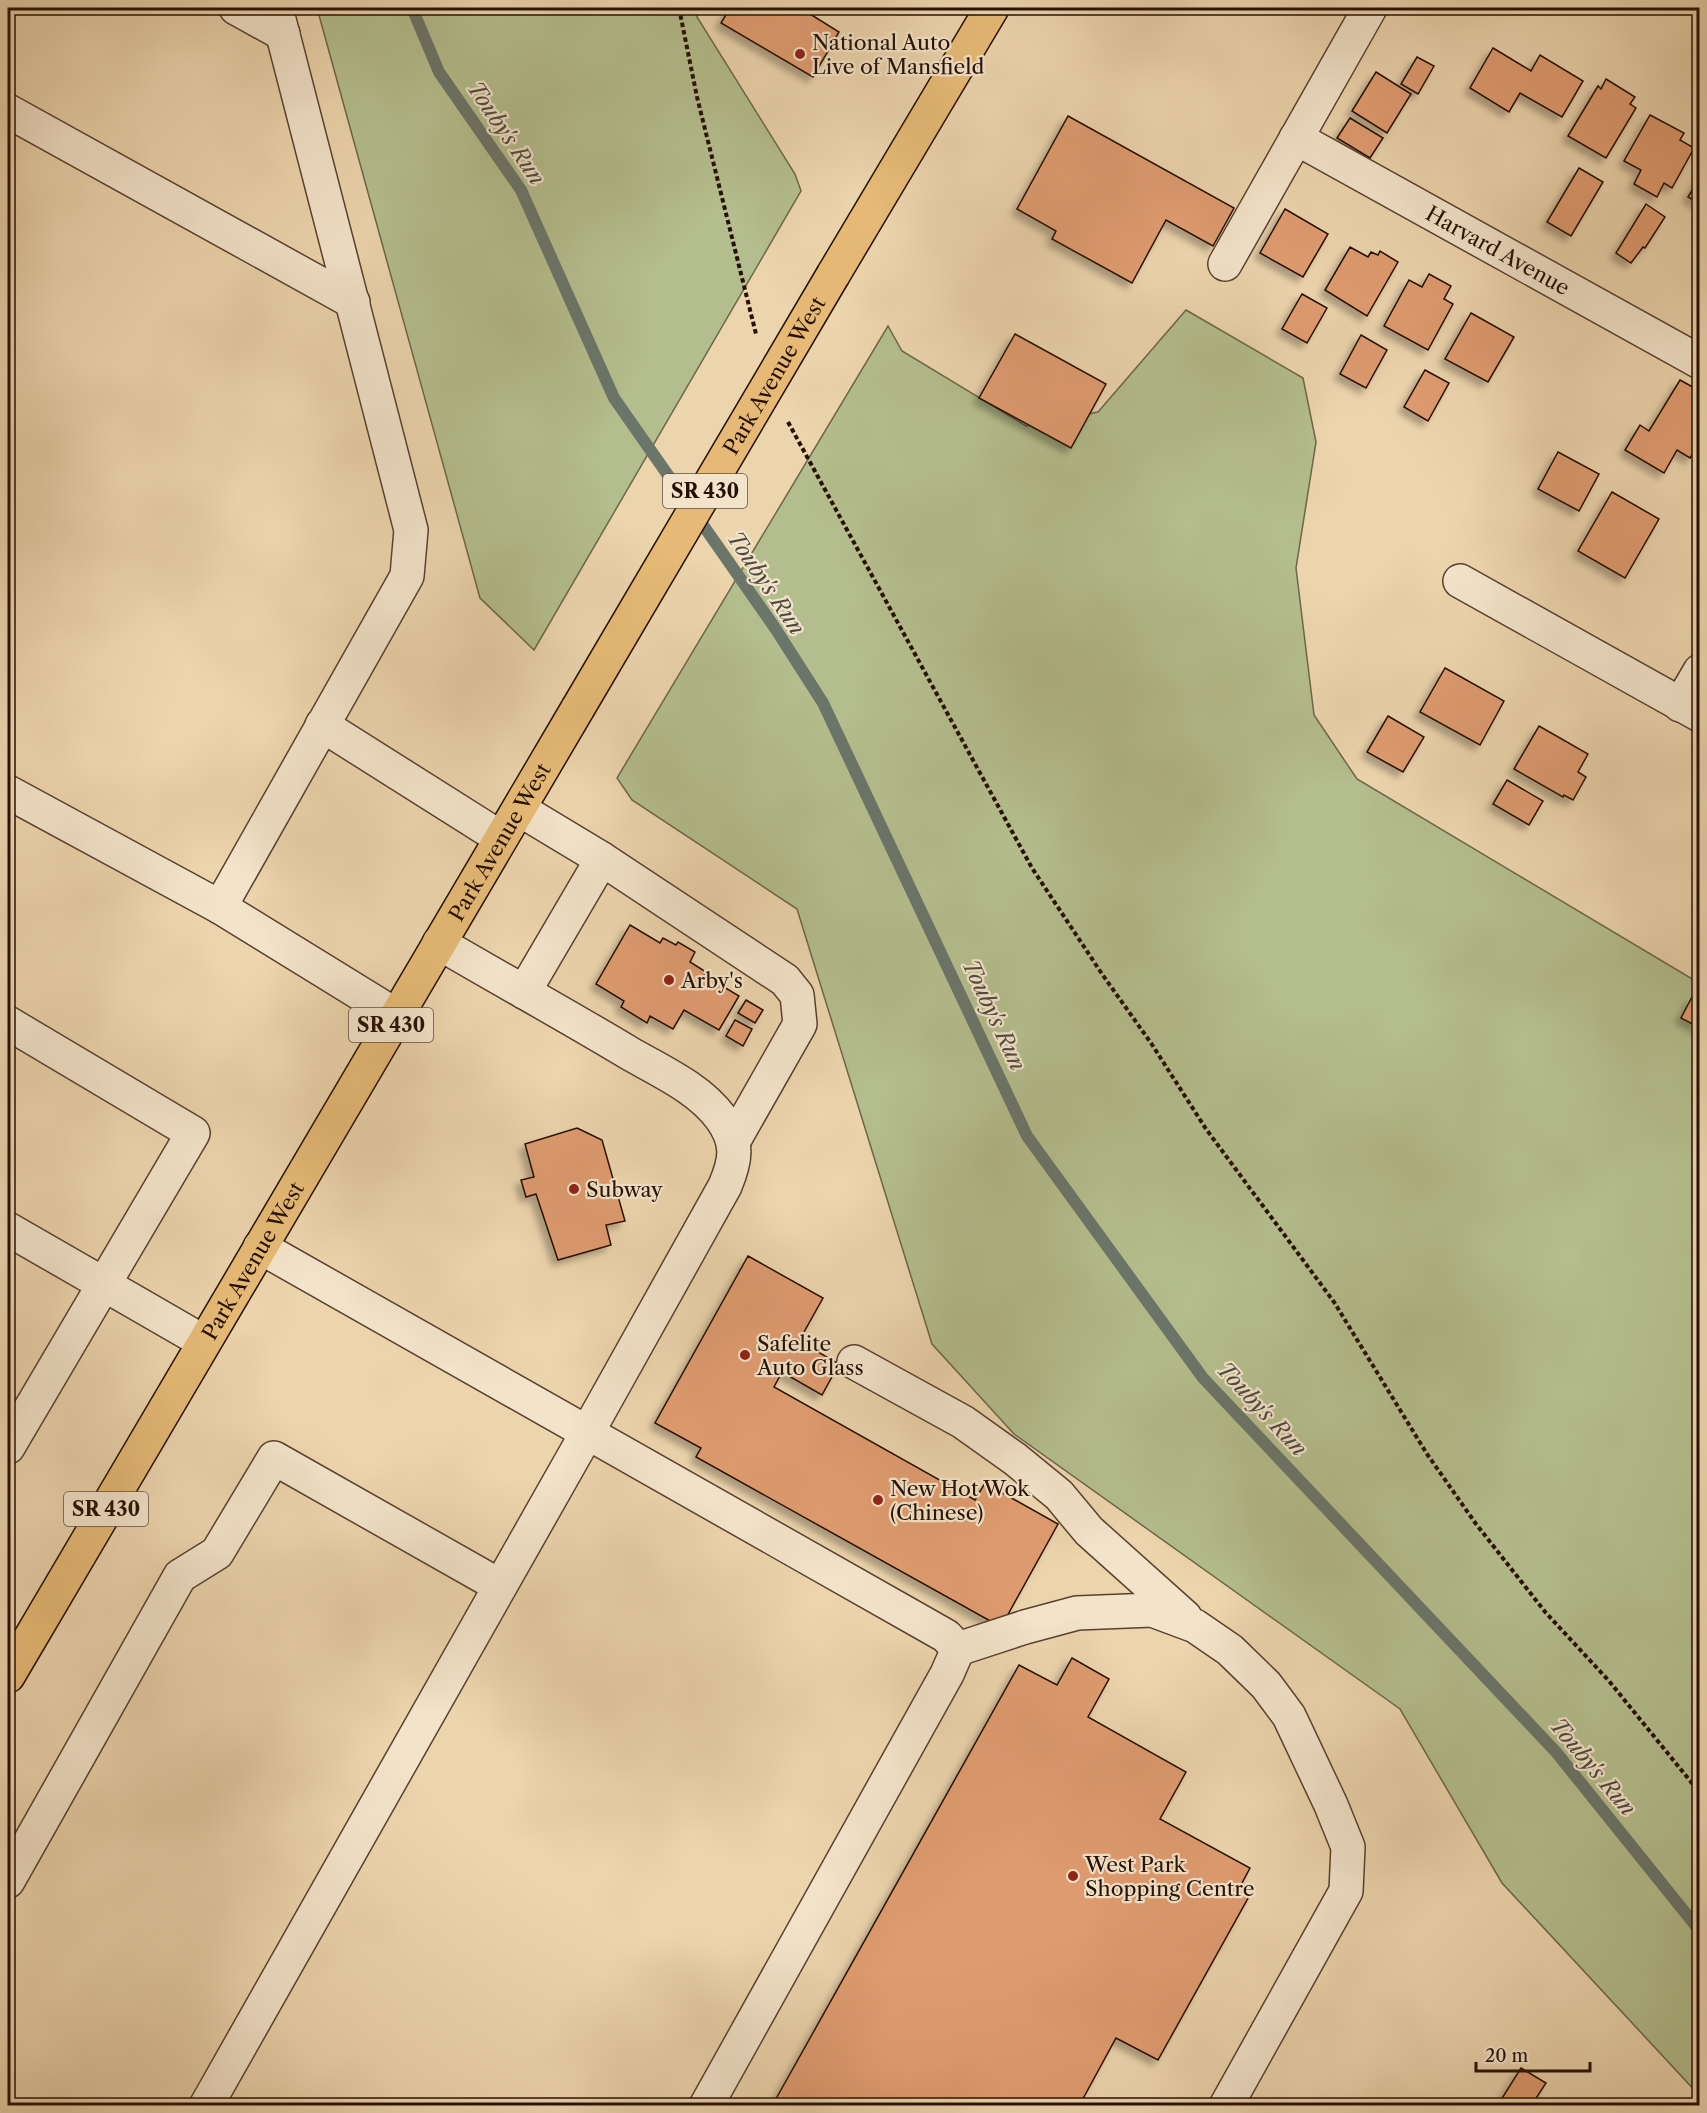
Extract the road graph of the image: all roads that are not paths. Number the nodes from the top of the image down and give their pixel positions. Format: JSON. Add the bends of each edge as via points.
{"nodes":[{"id":1,"x":236,"y":8,"type":"edge"},
{"id":2,"x":992,"y":8,"type":"edge"},
{"id":3,"x":1370,"y":8,"type":"edge"},
{"id":4,"x":280,"y":21,"type":"edge"},
{"id":5,"x":8,"y":111,"type":"edge"},
{"id":6,"x":1296,"y":138,"type":"junction"},
{"id":7,"x":1225,"y":264,"type":"dead end"},
{"id":8,"x":353,"y":302,"type":"junction"},
{"id":9,"x":1700,"y":362,"type":"edge"},
{"id":10,"x":1460,"y":581,"type":"dead end"},
{"id":11,"x":1700,"y":671,"type":"edge"},
{"id":12,"x":1690,"y":710,"type":"edge"},
{"id":13,"x":322,"y":724,"type":"junction"},
{"id":14,"x":8,"y":792,"type":"edge"},
{"id":15,"x":519,"y":809,"type":"junction"},
{"id":16,"x":501,"y":838,"type":"junction"},
{"id":17,"x":602,"y":859,"type":"junction"},
{"id":18,"x":220,"y":907,"type":"junction"},
{"id":19,"x":439,"y":944,"type":"junction"},
{"id":20,"x":524,"y":992,"type":"junction"},
{"id":21,"x":397,"y":1016,"type":"junction"},
{"id":22,"x":8,"y":1023,"type":"edge"},
{"id":23,"x":733,"y":1142,"type":"junction"},
{"id":24,"x":8,"y":1229,"type":"edge"},
{"id":25,"x":260,"y":1247,"type":"junction"},
{"id":26,"x":103,"y":1285,"type":"junction"},
{"id":27,"x":204,"y":1342,"type":"junction"},
{"id":28,"x":854,"y":1362,"type":"dead end"},
{"id":29,"x":587,"y":1433,"type":"junction"},
{"id":30,"x":8,"y":1447,"type":"edge"},
{"id":31,"x":500,"y":1586,"type":"junction"},
{"id":32,"x":1195,"y":1626,"type":"junction"},
{"id":33,"x":958,"y":1648,"type":"junction"},
{"id":34,"x":8,"y":1676,"type":"edge"},
{"id":35,"x":8,"y":1881,"type":"edge"},
{"id":36,"x":206,"y":2106,"type":"edge"},
{"id":37,"x":706,"y":2106,"type":"edge"},
{"id":38,"x":1226,"y":2106,"type":"edge"}],
"edges":[{"from":1,"to":4,"type":"street"},
{"from":2,"to":15,"type":"main road","name":"Park Avenue West","number":"SR 430","bridge":true},
{"from":3,"to":6,"type":"street"},
{"from":4,"to":8,"type":"street"},
{"from":5,"to":8,"type":"street"},
{"from":6,"to":7,"type":"street"},
{"from":6,"to":9,"type":"street","name":"Harvard Avenue"},
{"from":8,"to":13,"type":"street","via":[[411,530],[407,576]]},
{"from":10,"to":12,"type":"street"},
{"from":11,"to":12,"type":"street"},
{"from":13,"to":16,"type":"street"},
{"from":13,"to":18,"type":"street"},
{"from":14,"to":18,"type":"street"},
{"from":15,"to":16,"type":"main road","name":"Park Avenue West","number":"SR 430"},
{"from":15,"to":17,"type":"street"},
{"from":16,"to":19,"type":"main road","name":"Park Avenue West","number":"SR 430"},
{"from":17,"to":20,"type":"street"},
{"from":17,"to":23,"type":"street","via":[[785,980],[797,995],[800,1024]]},
{"from":18,"to":21,"type":"street"},
{"from":19,"to":20,"type":"street"},
{"from":19,"to":21,"type":"main road","name":"Park Avenue West","number":"SR 430"},
{"from":20,"to":23,"type":"street","via":[[705,1100],[722,1119]]},
{"from":21,"to":25,"type":"main road","name":"Park Avenue West","number":"SR 430"},
{"from":22,"to":26,"type":"street","via":[[193,1133]]},
{"from":23,"to":29,"type":"street","via":[[735,1164],[725,1186]]},
{"from":24,"to":26,"type":"street"},
{"from":25,"to":27,"type":"main road","name":"Park Avenue West","number":"SR 430"},
{"from":25,"to":29,"type":"street"},
{"from":26,"to":27,"type":"street"},
{"from":26,"to":30,"type":"street"},
{"from":27,"to":34,"type":"main road","name":"Park Avenue West","number":"SR 430"},
{"from":28,"to":32,"type":"street","via":[[963,1422],[1015,1459],[1059,1495],[1089,1531]]},
{"from":29,"to":31,"type":"street"},
{"from":29,"to":33,"type":"street","via":[[946,1636]]},
{"from":31,"to":35,"type":"street","via":[[274,1458],[218,1553],[180,1576]]},
{"from":31,"to":36,"type":"street"},
{"from":32,"to":33,"type":"street","via":[[1152,1610],[1077,1613]]},
{"from":32,"to":38,"type":"street","via":[[1230,1650],[1266,1685],[1289,1716],[1348,1847],[1346,1891]]},
{"from":33,"to":37,"type":"street","via":[[943,1682]]}]}
